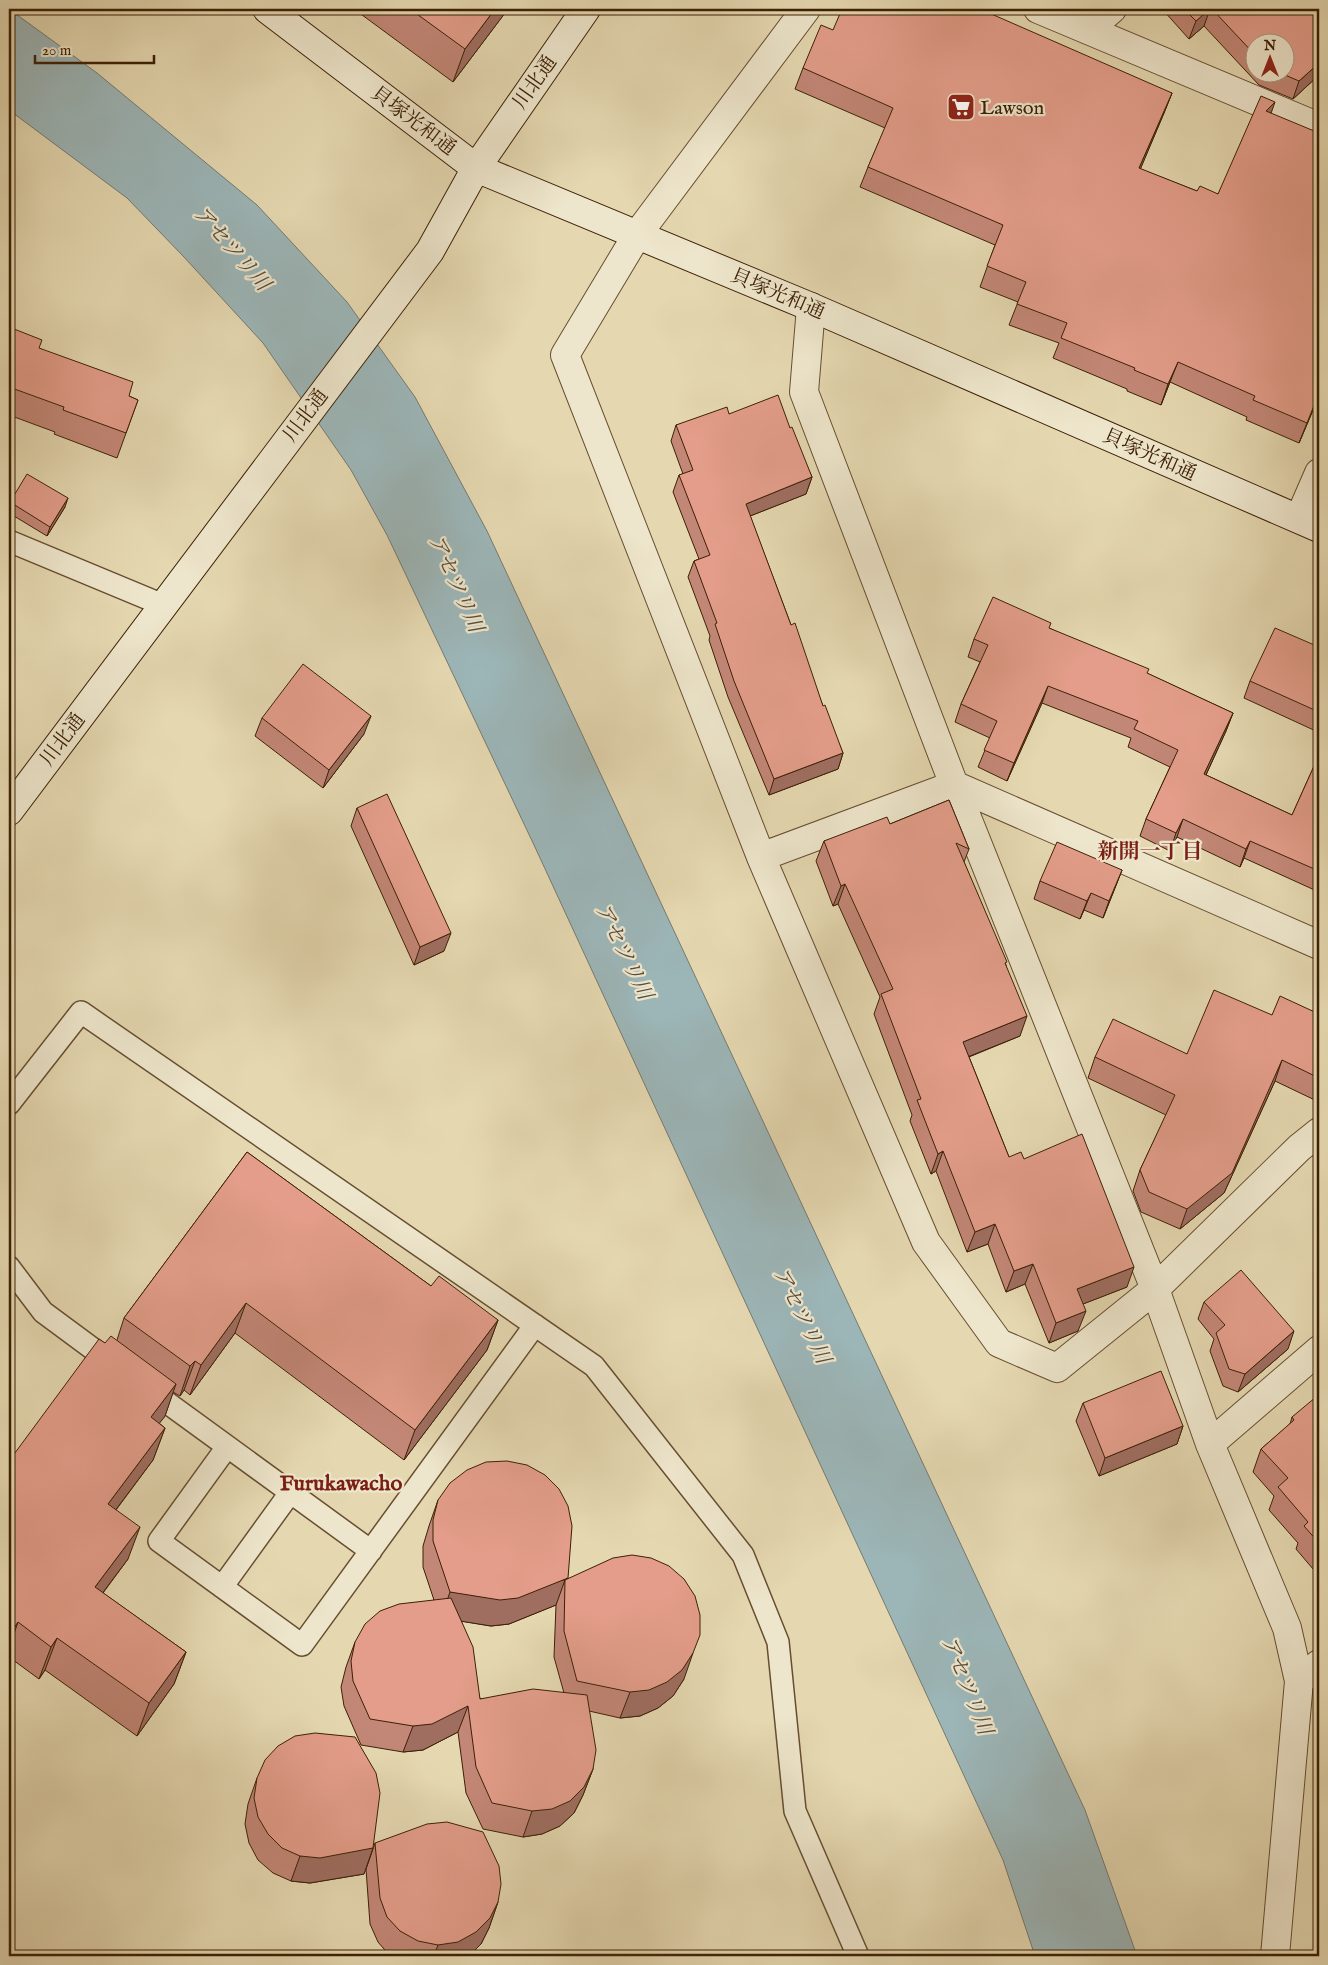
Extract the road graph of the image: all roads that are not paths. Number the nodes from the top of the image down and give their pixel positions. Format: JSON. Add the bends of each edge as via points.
{"nodes":[{"id":1,"x":267,"y":9,"type":"edge"},
{"id":2,"x":586,"y":9,"type":"edge"},
{"id":3,"x":806,"y":9,"type":"edge"},
{"id":4,"x":1038,"y":9,"type":"edge"},
{"id":5,"x":1112,"y":9,"type":"edge"},
{"id":6,"x":1088,"y":30,"type":"junction"},
{"id":7,"x":1319,"y":128,"type":"edge"},
{"id":8,"x":476,"y":168,"type":"junction"},
{"id":9,"x":637,"y":235,"type":"junction"},
{"id":10,"x":811,"y":307,"type":"junction"},
{"id":11,"x":1319,"y":474,"type":"edge"},
{"id":12,"x":1309,"y":524,"type":"edge"},
{"id":13,"x":9,"y":541,"type":"edge"},
{"id":14,"x":163,"y":605,"type":"junction"},
{"id":15,"x":954,"y":785,"type":"junction"},
{"id":16,"x":9,"y":811,"type":"edge"},
{"id":17,"x":761,"y":858,"type":"junction"},
{"id":18,"x":1319,"y":945,"type":"edge"},
{"id":19,"x":9,"y":1104,"type":"edge"},
{"id":20,"x":1319,"y":1132,"type":"edge"},
{"id":21,"x":9,"y":1267,"type":"edge"},
{"id":22,"x":1155,"y":1289,"type":"junction"},
{"id":23,"x":535,"y":1325,"type":"junction"},
{"id":24,"x":1319,"y":1350,"type":"edge"},
{"id":25,"x":1210,"y":1444,"type":"junction"},
{"id":26,"x":227,"y":1447,"type":"junction"},
{"id":27,"x":290,"y":1493,"type":"junction"},
{"id":28,"x":371,"y":1551,"type":"junction"},
{"id":29,"x":222,"y":1586,"type":"junction"},
{"id":30,"x":1319,"y":1664,"type":"edge"},
{"id":31,"x":1299,"y":1681,"type":"junction"},
{"id":32,"x":858,"y":1956,"type":"edge"},
{"id":33,"x":1275,"y":1956,"type":"edge"}],
"edges":[{"from":1,"to":8,"type":"street","name":"貝塚光和通"},
{"from":2,"to":8,"type":"street","name":"川北通"},
{"from":3,"to":9,"type":"street"},
{"from":4,"to":6,"type":"street"},
{"from":5,"to":6,"type":"street"},
{"from":6,"to":7,"type":"street"},
{"from":8,"to":9,"type":"street","name":"貝塚光和通"},
{"from":8,"to":14,"type":"street","name":"川北通","via":[[430,251]]},
{"from":9,"to":10,"type":"street","name":"貝塚光和通"},
{"from":9,"to":17,"type":"street","via":[[565,355]]},
{"from":10,"to":12,"type":"street","name":"貝塚光和通"},
{"from":10,"to":15,"type":"street","via":[[804,392]]},
{"from":11,"to":12,"type":"street"},
{"from":13,"to":14,"type":"lane"},
{"from":14,"to":16,"type":"street","name":"川北通"},
{"from":15,"to":17,"type":"street"},
{"from":15,"to":18,"type":"street"},
{"from":15,"to":22,"type":"street"},
{"from":17,"to":22,"type":"street","via":[[926,1242],[999,1343],[1057,1368]]},
{"from":19,"to":23,"type":"lane","via":[[81,1012]]},
{"from":20,"to":22,"type":"street"},
{"from":21,"to":26,"type":"lane","via":[[43,1312]]},
{"from":22,"to":25,"type":"street"},
{"from":23,"to":28,"type":"lane"},
{"from":23,"to":32,"type":"lane","via":[[594,1366],[743,1555],[778,1642],[795,1811]]},
{"from":24,"to":25,"type":"street"},
{"from":25,"to":31,"type":"street","via":[[1287,1628]]},
{"from":26,"to":27,"type":"lane"},
{"from":26,"to":29,"type":"lane","via":[[159,1541]]},
{"from":27,"to":28,"type":"lane"},
{"from":27,"to":29,"type":"lane"},
{"from":28,"to":29,"type":"lane","via":[[302,1645]]},
{"from":30,"to":31,"type":"street"},
{"from":31,"to":33,"type":"street"}]}
